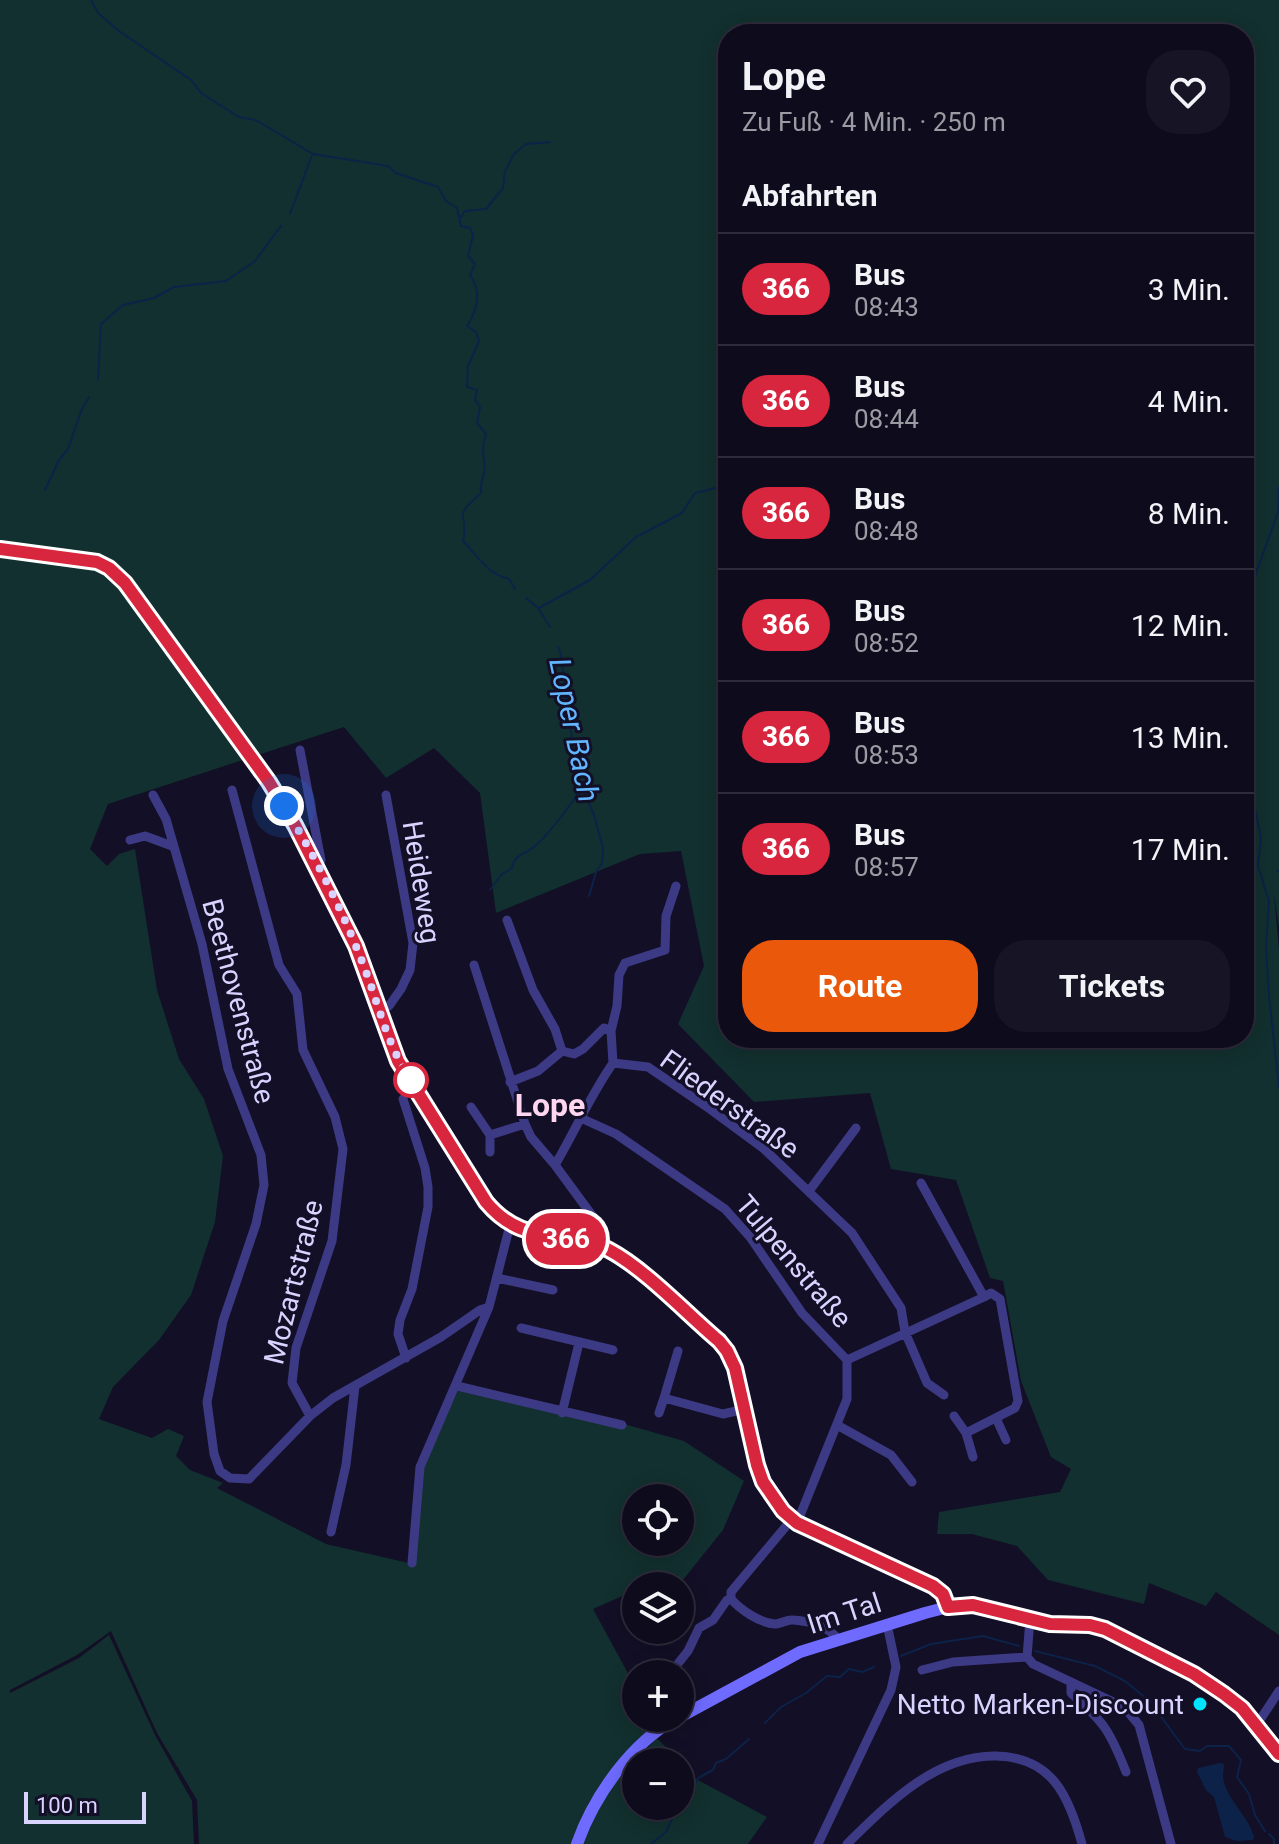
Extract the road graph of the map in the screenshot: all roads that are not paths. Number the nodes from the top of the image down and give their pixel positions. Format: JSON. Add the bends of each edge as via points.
{"nodes":[{"id":1,"x":0,"y":549,"type":"edge"},
{"id":2,"x":300,"y":750,"type":"dead end"},
{"id":3,"x":232,"y":790,"type":"dead end"},
{"id":4,"x":153,"y":795,"type":"dead end"},
{"id":5,"x":386,"y":795,"type":"dead end"},
{"id":6,"x":130,"y":840,"type":"dead end"},
{"id":7,"x":172,"y":846,"type":"junction"},
{"id":8,"x":318,"y":867,"type":"junction"},
{"id":9,"x":676,"y":886,"type":"dead end"},
{"id":10,"x":507,"y":920,"type":"dead end"},
{"id":11,"x":474,"y":965,"type":"dead end"},
{"id":12,"x":378,"y":1011,"type":"junction"},
{"id":13,"x":611,"y":1031,"type":"junction"},
{"id":14,"x":562,"y":1051,"type":"junction"},
{"id":15,"x":613,"y":1063,"type":"junction"},
{"id":16,"x":510,"y":1082,"type":"junction"},
{"id":17,"x":403,"y":1099,"type":"dead end"},
{"id":18,"x":471,"y":1107,"type":"dead end"},
{"id":19,"x":583,"y":1119,"type":"junction"},
{"id":20,"x":525,"y":1124,"type":"junction"},
{"id":21,"x":856,"y":1128,"type":"dead end"},
{"id":22,"x":490,"y":1135,"type":"junction"},
{"id":23,"x":490,"y":1152,"type":"dead end"},
{"id":24,"x":555,"y":1165,"type":"junction"},
{"id":25,"x":921,"y":1183,"type":"dead end"},
{"id":26,"x":809,"y":1191,"type":"junction"},
{"id":27,"x":510,"y":1225,"type":"junction"},
{"id":28,"x":605,"y":1247,"type":"junction"},
{"id":29,"x":497,"y":1278,"type":"junction"},
{"id":30,"x":553,"y":1290,"type":"dead end"},
{"id":31,"x":984,"y":1297,"type":"junction"},
{"id":32,"x":489,"y":1307,"type":"junction"},
{"id":33,"x":521,"y":1328,"type":"dead end"},
{"id":34,"x":905,"y":1332,"type":"junction"},
{"id":35,"x":579,"y":1343,"type":"junction"},
{"id":36,"x":613,"y":1350,"type":"dead end"},
{"id":37,"x":678,"y":1351,"type":"dead end"},
{"id":38,"x":406,"y":1358,"type":"junction"},
{"id":39,"x":847,"y":1360,"type":"junction"},
{"id":40,"x":355,"y":1386,"type":"junction"},
{"id":41,"x":457,"y":1386,"type":"junction"},
{"id":42,"x":944,"y":1395,"type":"dead end"},
{"id":43,"x":664,"y":1398,"type":"junction"},
{"id":44,"x":745,"y":1409,"type":"junction"},
{"id":45,"x":562,"y":1413,"type":"junction"},
{"id":46,"x":659,"y":1413,"type":"dead end"},
{"id":47,"x":310,"y":1416,"type":"junction"},
{"id":48,"x":954,"y":1416,"type":"dead end"},
{"id":49,"x":996,"y":1418,"type":"junction"},
{"id":50,"x":622,"y":1425,"type":"dead end"},
{"id":51,"x":837,"y":1425,"type":"junction"},
{"id":52,"x":966,"y":1433,"type":"junction"},
{"id":53,"x":1006,"y":1440,"type":"dead end"},
{"id":54,"x":973,"y":1457,"type":"dead end"},
{"id":55,"x":912,"y":1482,"type":"dead end"},
{"id":56,"x":794,"y":1521,"type":"junction"},
{"id":57,"x":331,"y":1532,"type":"dead end"},
{"id":58,"x":412,"y":1563,"type":"dead end"},
{"id":59,"x":731,"y":1599,"type":"junction"},
{"id":60,"x":948,"y":1607,"type":"junction"},
{"id":61,"x":1030,"y":1619,"type":"junction"},
{"id":62,"x":887,"y":1624,"type":"junction"},
{"id":63,"x":838,"y":1639,"type":"junction"},
{"id":64,"x":1027,"y":1657,"type":"junction"},
{"id":65,"x":681,"y":1660,"type":"edge"},
{"id":66,"x":922,"y":1670,"type":"dead end"},
{"id":67,"x":1071,"y":1682,"type":"junction"},
{"id":68,"x":1279,"y":1691,"type":"edge"},
{"id":69,"x":694,"y":1709,"type":"edge"},
{"id":70,"x":1256,"y":1726,"type":"junction"},
{"id":71,"x":657,"y":1732,"type":"edge"},
{"id":72,"x":1279,"y":1754,"type":"edge"},
{"id":73,"x":1126,"y":1772,"type":"dead end"},
{"id":74,"x":577,"y":1844,"type":"edge"},
{"id":75,"x":818,"y":1844,"type":"edge"},
{"id":76,"x":847,"y":1844,"type":"edge"},
{"id":77,"x":1082,"y":1844,"type":"edge"},
{"id":78,"x":1171,"y":1844,"type":"edge"}],
"edges":[{"from":1,"to":8,"type":"street","via":[[97,562],[125,583],[269,782]]},
{"from":2,"to":8,"type":"street","via":[[321,860]]},
{"from":3,"to":47,"type":"street","name":"Mozartstraße","via":[[279,965],[297,994],[303,1050],[335,1117],[343,1149],[332,1241],[293,1371],[292,1383]]},
{"from":4,"to":7,"type":"street","name":"Beethovenstraße"},
{"from":5,"to":12,"type":"street","name":"Heideweg","via":[[413,943],[401,989]]},
{"from":6,"to":7,"type":"street","via":[[145,836]]},
{"from":7,"to":47,"type":"street","name":"Beethovenstraße","via":[[202,944],[228,1069],[261,1155],[264,1185],[223,1321],[207,1402],[220,1471],[230,1478],[249,1479]]},
{"from":8,"to":12,"type":"street","via":[[356,946]]},
{"from":9,"to":13,"type":"street","via":[[666,916],[665,950],[625,963]]},
{"from":10,"to":14,"type":"street"},
{"from":11,"to":16,"type":"street"},
{"from":12,"to":27,"type":"street","via":[[398,1061],[486,1202]]},
{"from":13,"to":14,"type":"street","via":[[604,1028],[574,1054]]},
{"from":13,"to":15,"type":"street"},
{"from":14,"to":16,"type":"street","via":[[538,1071]]},
{"from":15,"to":19,"type":"street","name":"Fliederstraße","via":[[592,1093]]},
{"from":15,"to":26,"type":"street","name":"Fliederstraße","via":[[648,1067],[764,1149]]},
{"from":16,"to":20,"type":"street"},
{"from":17,"to":38,"type":"street","via":[[425,1168],[428,1207],[412,1289],[400,1320],[398,1334]]},
{"from":18,"to":22,"type":"street"},
{"from":19,"to":24,"type":"street","name":"Fliederstraße"},
{"from":19,"to":39,"type":"street","name":"Tulpenstraße","via":[[616,1134],[725,1209],[802,1313]]},
{"from":20,"to":22,"type":"street"},
{"from":20,"to":24,"type":"street"},
{"from":21,"to":26,"type":"street"},
{"from":22,"to":23,"type":"street"},
{"from":24,"to":28,"type":"street","via":[[602,1229]]},
{"from":25,"to":31,"type":"street"},
{"from":26,"to":34,"type":"street","name":"Fliederstraße","via":[[852,1233],[901,1308]]},
{"from":27,"to":28,"type":"street"},
{"from":27,"to":29,"type":"street"},
{"from":28,"to":44,"type":"street","via":[[727,1351]]},
{"from":29,"to":30,"type":"street"},
{"from":29,"to":32,"type":"street"},
{"from":31,"to":34,"type":"street"},
{"from":31,"to":49,"type":"street","via":[[991,1293],[1000,1299],[1018,1393],[1015,1408]]},
{"from":32,"to":38,"type":"street","name":"Beethovenstraße"},
{"from":32,"to":41,"type":"street"},
{"from":33,"to":35,"type":"street"},
{"from":34,"to":39,"type":"street"},
{"from":34,"to":42,"type":"street","name":"Fliederstraße","via":[[927,1383]]},
{"from":35,"to":36,"type":"street"},
{"from":35,"to":45,"type":"street"},
{"from":37,"to":43,"type":"street"},
{"from":38,"to":40,"type":"street","name":"Beethovenstraße"},
{"from":39,"to":51,"type":"street","via":[[847,1399]]},
{"from":40,"to":47,"type":"street","name":"Beethovenstraße"},
{"from":40,"to":57,"type":"street"},
{"from":41,"to":45,"type":"street"},
{"from":41,"to":58,"type":"street","via":[[420,1467]]},
{"from":43,"to":44,"type":"street","via":[[723,1414]]},
{"from":43,"to":46,"type":"street"},
{"from":44,"to":56,"type":"street","via":[[763,1482]]},
{"from":45,"to":50,"type":"street"},
{"from":48,"to":52,"type":"street"},
{"from":49,"to":52,"type":"street"},
{"from":49,"to":53,"type":"street"},
{"from":51,"to":55,"type":"street","via":[[891,1455]]},
{"from":51,"to":56,"type":"street"},
{"from":52,"to":54,"type":"street"},
{"from":56,"to":59,"type":"street","via":[[731,1592]]},
{"from":56,"to":60,"type":"street","via":[[933,1586]]},
{"from":59,"to":63,"type":"street","via":[[764,1621],[790,1619],[827,1627]]},
{"from":59,"to":65,"type":"street","via":[[699,1628]]},
{"from":60,"to":61,"type":"main road","name":"Im Tal","via":[[973,1605]]},
{"from":60,"to":62,"type":"main road","name":"Im Tal"},
{"from":61,"to":64,"type":"street"},
{"from":61,"to":70,"type":"main road","name":"Im Tal","via":[[1105,1629],[1194,1674],[1242,1708]]},
{"from":62,"to":63,"type":"main road","name":"Im Tal"},
{"from":62,"to":75,"type":"street","via":[[896,1667],[891,1690]]},
{"from":63,"to":69,"type":"main road","name":"Im Tal","via":[[800,1652]]},
{"from":64,"to":66,"type":"street","via":[[953,1662]]},
{"from":64,"to":67,"type":"street"},
{"from":67,"to":73,"type":"street","via":[[1071,1693],[1112,1736]]},
{"from":67,"to":78,"type":"street","via":[[1124,1707],[1139,1725]]},
{"from":68,"to":70,"type":"street"},
{"from":70,"to":72,"type":"main road","name":"Im Tal"},
{"from":71,"to":74,"type":"main road","name":"Im Tal","via":[[617,1772],[594,1805]]},
{"from":76,"to":77,"type":"street","via":[[940,1768],[976,1756],[1027,1760],[1044,1770],[1066,1798]]}]}
